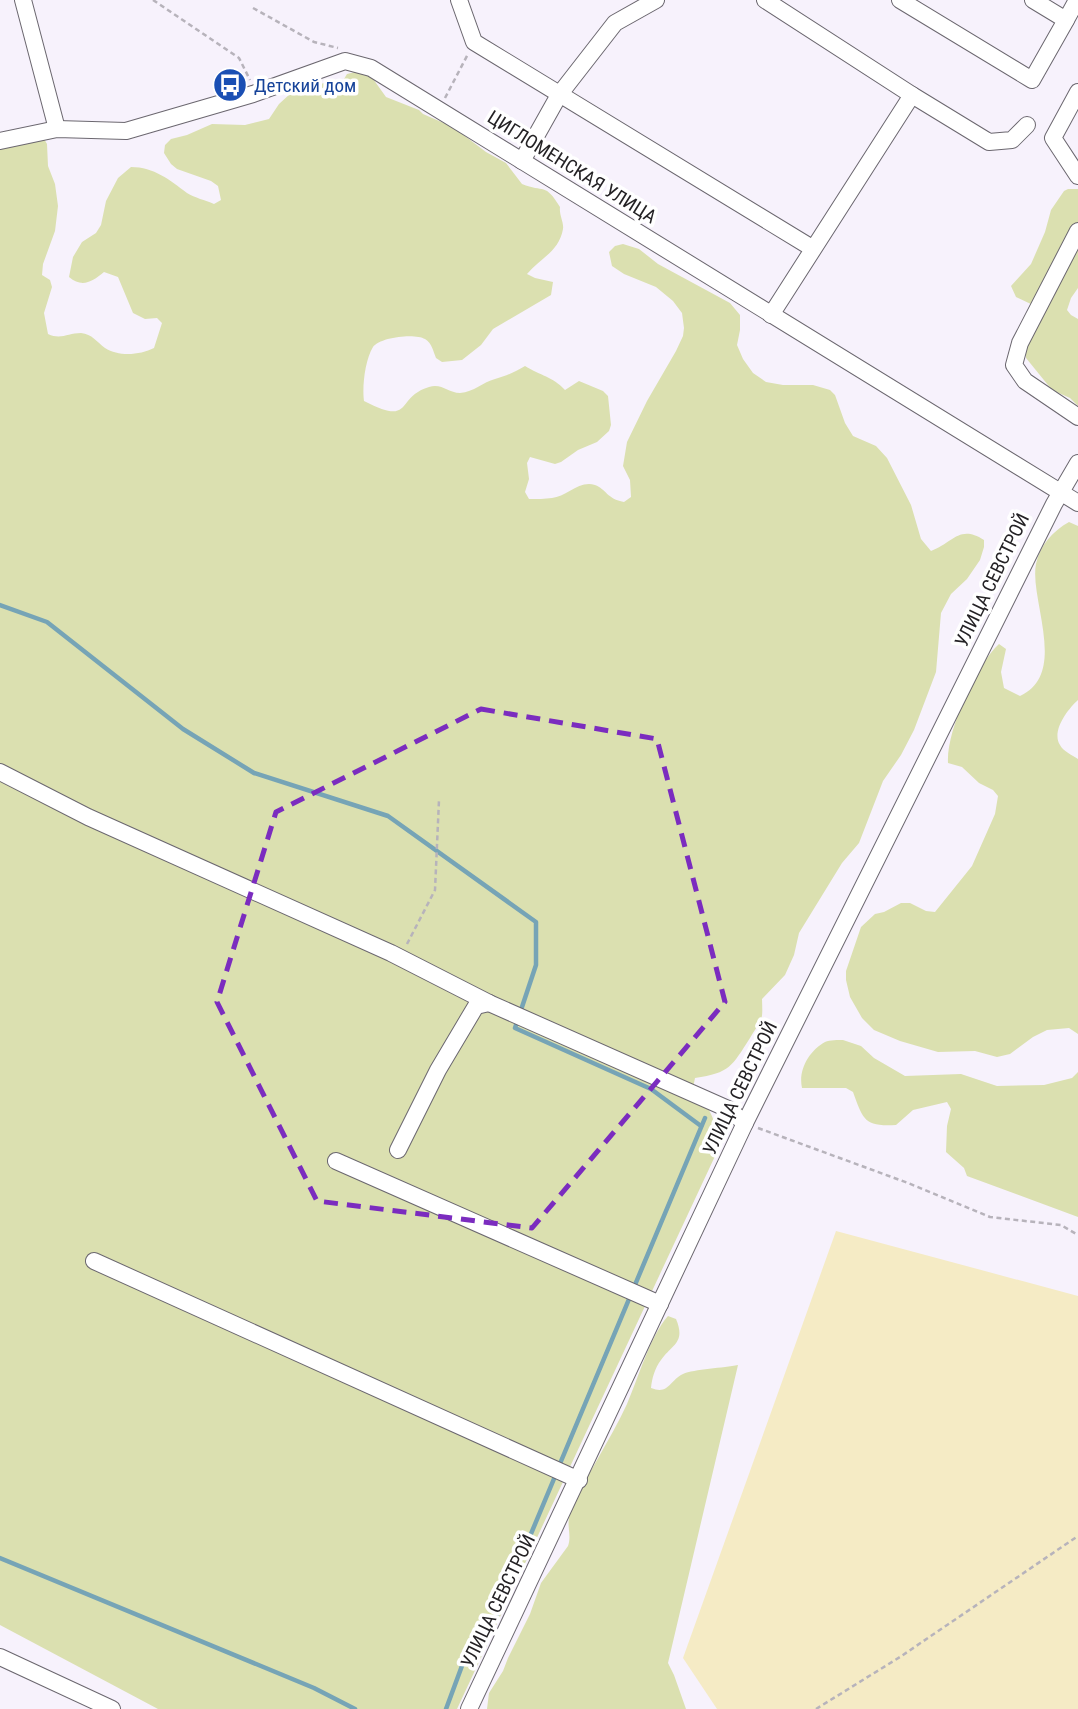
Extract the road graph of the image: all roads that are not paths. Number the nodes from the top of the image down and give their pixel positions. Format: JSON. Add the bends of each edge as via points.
{"nodes":[{"id":1,"x":23,"y":0,"type":"edge"},
{"id":2,"x":460,"y":0,"type":"edge"},
{"id":3,"x":656,"y":0,"type":"edge"},
{"id":4,"x":765,"y":0,"type":"edge"},
{"id":5,"x":900,"y":0,"type":"edge"},
{"id":6,"x":1033,"y":0,"type":"edge"},
{"id":7,"x":1077,"y":0,"type":"edge"},
{"id":8,"x":1066,"y":20,"type":"junction"},
{"id":9,"x":1078,"y":92,"type":"edge"},
{"id":10,"x":559,"y":95,"type":"junction"},
{"id":11,"x":912,"y":95,"type":"junction"},
{"id":12,"x":1027,"y":125,"type":"dead end"},
{"id":13,"x":57,"y":129,"type":"junction"},
{"id":14,"x":0,"y":141,"type":"edge"},
{"id":15,"x":523,"y":161,"type":"junction"},
{"id":16,"x":1078,"y":176,"type":"edge"},
{"id":17,"x":1078,"y":231,"type":"edge"},
{"id":18,"x":812,"y":248,"type":"junction"},
{"id":19,"x":771,"y":315,"type":"junction"},
{"id":20,"x":1078,"y":417,"type":"edge"},
{"id":21,"x":1078,"y":463,"type":"edge"},
{"id":22,"x":1060,"y":491,"type":"junction"},
{"id":23,"x":1078,"y":503,"type":"edge"},
{"id":24,"x":0,"y":772,"type":"edge"},
{"id":25,"x":489,"y":1003,"type":"junction"},
{"id":26,"x":745,"y":1123,"type":"junction"},
{"id":27,"x":398,"y":1150,"type":"dead end"},
{"id":28,"x":336,"y":1161,"type":"dead end"},
{"id":29,"x":94,"y":1261,"type":"dead end"},
{"id":30,"x":660,"y":1304,"type":"junction"},
{"id":31,"x":579,"y":1480,"type":"junction"},
{"id":32,"x":0,"y":1657,"type":"edge"},
{"id":33,"x":112,"y":1709,"type":"edge"},
{"id":34,"x":469,"y":1709,"type":"edge"}],
"edges":[{"from":1,"to":13,"type":"street"},
{"from":2,"to":10,"type":"street","via":[[474,42]]},
{"from":3,"to":10,"type":"street","via":[[615,23]]},
{"from":4,"to":11,"type":"street"},
{"from":5,"to":8,"type":"street","via":[[1032,80]]},
{"from":6,"to":8,"type":"street"},
{"from":7,"to":8,"type":"street"},
{"from":9,"to":16,"type":"street","via":[[1054,138]]},
{"from":10,"to":15,"type":"street"},
{"from":10,"to":18,"type":"street"},
{"from":11,"to":12,"type":"street","via":[[989,142],[1012,140]]},
{"from":11,"to":18,"type":"street"},
{"from":13,"to":14,"type":"street","name":"ЦИГЛОМЕНСКАЯ УЛИЦА"},
{"from":13,"to":15,"type":"street","name":"ЦИГЛОМЕНСКАЯ УЛИЦА","via":[[125,131],[345,61],[371,68]]},
{"from":15,"to":19,"type":"street","name":"ЦИГЛОМЕНСКАЯ УЛИЦА"},
{"from":17,"to":20,"type":"street","via":[[1020,343],[1014,365],[1025,381]]},
{"from":18,"to":19,"type":"street"},
{"from":19,"to":22,"type":"street","name":"ЦИГЛОМЕНСКАЯ УЛИЦА"},
{"from":21,"to":22,"type":"street","name":"УЛИЦА СЕВСТРОЙ"},
{"from":22,"to":23,"type":"street","name":"ЦИГЛОМЕНСКАЯ УЛИЦА"},
{"from":22,"to":26,"type":"street","name":"УЛИЦА СЕВСТРОЙ"},
{"from":24,"to":25,"type":"street","via":[[88,817],[400,957]]},
{"from":25,"to":26,"type":"street","via":[[728,1109]]},
{"from":25,"to":27,"type":"street","via":[[476,1006]]},
{"from":26,"to":30,"type":"street","name":"УЛИЦА СЕВСТРОЙ"},
{"from":28,"to":30,"type":"street"},
{"from":29,"to":31,"type":"street"},
{"from":30,"to":31,"type":"street","name":"УЛИЦА СЕВСТРОЙ"},
{"from":31,"to":34,"type":"street","name":"УЛИЦА СЕВСТРОЙ"},
{"from":32,"to":33,"type":"street"}]}
